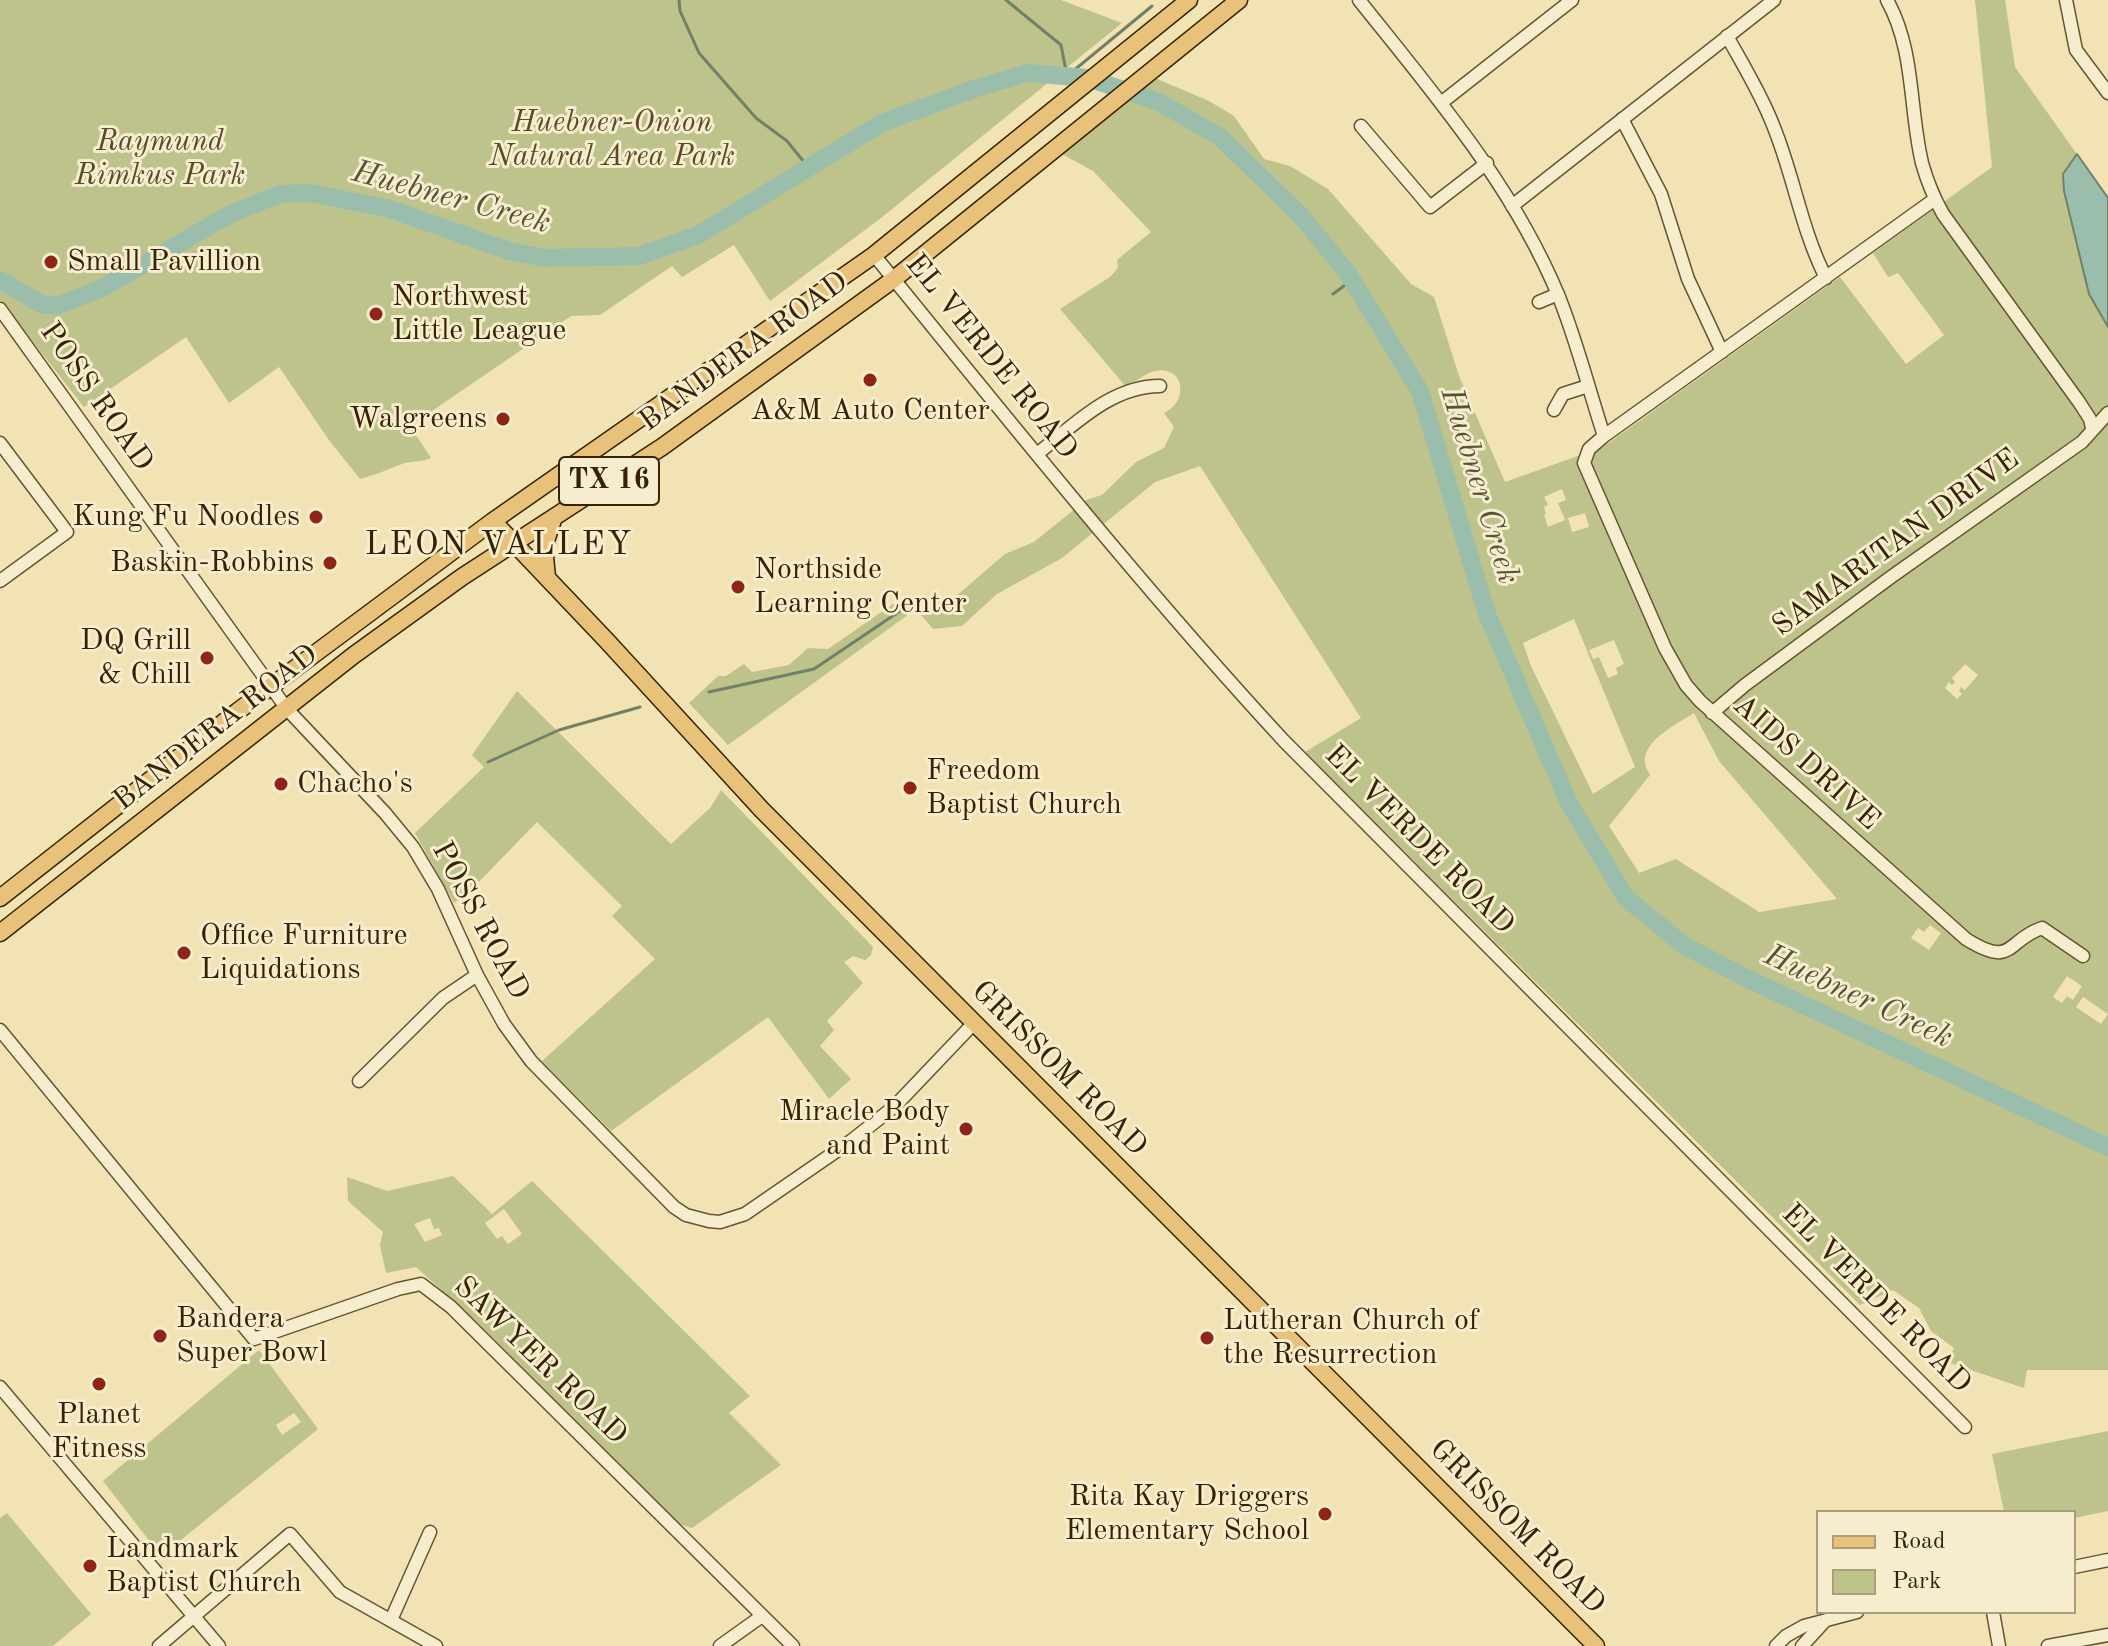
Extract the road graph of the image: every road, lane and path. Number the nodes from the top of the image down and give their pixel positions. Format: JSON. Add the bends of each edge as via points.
{"nodes":[{"id":1,"x":1189,"y":0,"type":"edge"},
{"id":2,"x":1239,"y":0,"type":"edge"},
{"id":3,"x":1359,"y":0,"type":"edge"},
{"id":4,"x":1572,"y":0,"type":"edge"},
{"id":5,"x":1774,"y":0,"type":"edge"},
{"id":6,"x":1887,"y":0,"type":"edge"},
{"id":7,"x":2066,"y":0,"type":"edge"},
{"id":8,"x":1727,"y":36,"type":"junction"},
{"id":9,"x":2108,"y":93,"type":"edge"},
{"id":10,"x":1441,"y":103,"type":"junction"},
{"id":11,"x":1622,"y":119,"type":"junction"},
{"id":12,"x":1361,"y":126,"type":"dead end"},
{"id":13,"x":1487,"y":163,"type":"junction"},
{"id":14,"x":1935,"y":199,"type":"junction"},
{"id":15,"x":1512,"y":206,"type":"junction"},
{"id":16,"x":874,"y":255,"type":"junction"},
{"id":17,"x":1826,"y":278,"type":"junction"},
{"id":18,"x":894,"y":279,"type":"junction"},
{"id":19,"x":1558,"y":294,"type":"junction"},
{"id":20,"x":1539,"y":302,"type":"dead end"},
{"id":21,"x":0,"y":309,"type":"edge"},
{"id":22,"x":1722,"y":352,"type":"junction"},
{"id":23,"x":1160,"y":386,"type":"dead end"},
{"id":24,"x":1588,"y":386,"type":"junction"},
{"id":25,"x":1554,"y":410,"type":"dead end"},
{"id":26,"x":2108,"y":413,"type":"edge"},
{"id":27,"x":2092,"y":428,"type":"junction"},
{"id":28,"x":1604,"y":436,"type":"junction"},
{"id":29,"x":0,"y":443,"type":"edge"},
{"id":30,"x":1037,"y":454,"type":"junction"},
{"id":31,"x":554,"y":517,"type":"junction"},
{"id":32,"x":493,"y":521,"type":"junction"},
{"id":33,"x":514,"y":543,"type":"junction"},
{"id":34,"x":547,"y":579,"type":"junction"},
{"id":35,"x":0,"y":581,"type":"edge"},
{"id":36,"x":271,"y":686,"type":"junction"},
{"id":37,"x":287,"y":709,"type":"junction"},
{"id":38,"x":1712,"y":713,"type":"junction"},
{"id":39,"x":113,"y":808,"type":"junction"},
{"id":40,"x":132,"y":830,"type":"junction"},
{"id":41,"x":0,"y":898,"type":"edge"},
{"id":42,"x":0,"y":933,"type":"edge"},
{"id":43,"x":2083,"y":956,"type":"dead end"},
{"id":44,"x":477,"y":975,"type":"junction"},
{"id":45,"x":974,"y":1023,"type":"junction"},
{"id":46,"x":0,"y":1030,"type":"edge"},
{"id":47,"x":359,"y":1081,"type":"dead end"},
{"id":48,"x":0,"y":1387,"type":"edge"},
{"id":49,"x":1965,"y":1427,"type":"dead end"},
{"id":50,"x":430,"y":1532,"type":"dead end"},
{"id":51,"x":2108,"y":1560,"type":"edge"},
{"id":52,"x":2076,"y":1567,"type":"edge"},
{"id":53,"x":1850,"y":1614,"type":"edge"},
{"id":54,"x":1993,"y":1614,"type":"edge"},
{"id":55,"x":193,"y":1616,"type":"junction"},
{"id":56,"x":762,"y":1616,"type":"junction"},
{"id":57,"x":391,"y":1620,"type":"junction"},
{"id":58,"x":1824,"y":1622,"type":"junction"},
{"id":59,"x":2108,"y":1635,"type":"edge"},
{"id":60,"x":159,"y":1646,"type":"edge"},
{"id":61,"x":219,"y":1646,"type":"edge"},
{"id":62,"x":436,"y":1646,"type":"edge"},
{"id":63,"x":720,"y":1646,"type":"edge"},
{"id":64,"x":793,"y":1646,"type":"edge"},
{"id":65,"x":1596,"y":1646,"type":"edge"},
{"id":66,"x":1776,"y":1646,"type":"edge"},
{"id":67,"x":1802,"y":1646,"type":"edge"},
{"id":68,"x":1999,"y":1646,"type":"edge"},
{"id":69,"x":2048,"y":1646,"type":"edge"}],
"edges":[{"from":1,"to":16,"type":"main road","name":"BANDERA ROAD","number":"TX 16"},
{"from":2,"to":18,"type":"main road","name":"BANDERA ROAD","number":"TX 16"},
{"from":3,"to":10,"type":"street"},
{"from":4,"to":10,"type":"street"},
{"from":5,"to":8,"type":"street"},
{"from":6,"to":14,"type":"street","via":[[1903,34],[1922,162]]},
{"from":7,"to":9,"type":"street","via":[[2076,50]]},
{"from":8,"to":11,"type":"street"},
{"from":8,"to":17,"type":"street","via":[[1773,124],[1804,228]]},
{"from":10,"to":13,"type":"street"},
{"from":11,"to":15,"type":"street"},
{"from":11,"to":22,"type":"street","via":[[1661,194],[1688,279]]},
{"from":12,"to":13,"type":"street","via":[[1430,207]]},
{"from":13,"to":15,"type":"street"},
{"from":14,"to":17,"type":"street"},
{"from":14,"to":27,"type":"street"},
{"from":15,"to":19,"type":"street"},
{"from":16,"to":18,"type":"street","name":"EL VERDE ROAD"},
{"from":16,"to":32,"type":"main road","name":"BANDERA ROAD","number":"TX 16"},
{"from":17,"to":22,"type":"street"},
{"from":18,"to":30,"type":"street","name":"EL VERDE ROAD"},
{"from":18,"to":31,"type":"main road","name":"BANDERA ROAD","number":"TX 16","via":[[662,447]]},
{"from":19,"to":20,"type":"street"},
{"from":19,"to":24,"type":"street"},
{"from":21,"to":36,"type":"street","name":"POSS ROAD"},
{"from":22,"to":28,"type":"street"},
{"from":23,"to":30,"type":"street","via":[[1127,390]]},
{"from":24,"to":25,"type":"street","via":[[1563,394]]},
{"from":24,"to":28,"type":"street"},
{"from":26,"to":27,"type":"street","name":"SAMARITAN DRIVE"},
{"from":27,"to":38,"type":"street","name":"SAMARITAN DRIVE","via":[[2082,442],[1866,595]]},
{"from":28,"to":38,"type":"street","name":"AIDS DRIVE","via":[[1584,463],[1665,648],[1686,685]]},
{"from":29,"to":35,"type":"street","via":[[67,532]]},
{"from":30,"to":49,"type":"street","name":"EL VERDE ROAD","via":[[1284,741]]},
{"from":31,"to":33,"type":"main road","name":"BANDERA ROAD","number":"TX 16"},
{"from":31,"to":34,"type":"main road","via":[[544,547]]},
{"from":32,"to":33,"type":"main road","name":"GRISSOM ROAD"},
{"from":32,"to":36,"type":"main road","name":"BANDERA ROAD","number":"TX 16"},
{"from":33,"to":34,"type":"main road","name":"GRISSOM ROAD"},
{"from":33,"to":37,"type":"main road","name":"BANDERA ROAD","number":"TX 16","via":[[354,655]]},
{"from":34,"to":45,"type":"main road","name":"GRISSOM ROAD","via":[[756,804]]},
{"from":36,"to":37,"type":"street","name":"POSS ROAD"},
{"from":36,"to":39,"type":"main road","name":"BANDERA ROAD","number":"TX 16"},
{"from":37,"to":40,"type":"main road","name":"BANDERA ROAD","number":"TX 16"},
{"from":37,"to":44,"type":"street","name":"POSS ROAD","via":[[413,847]]},
{"from":38,"to":43,"type":"street","name":"AIDS DRIVE","via":[[1966,939],[1980,948],[2005,951],[2042,928]]},
{"from":39,"to":40,"type":"main road"},
{"from":39,"to":41,"type":"main road","name":"BANDERA ROAD","number":"TX 16"},
{"from":40,"to":42,"type":"main road","name":"BANDERA ROAD","number":"TX 16"},
{"from":44,"to":45,"type":"street","name":"POSS ROAD","via":[[531,1061],[669,1203],[709,1221],[745,1214],[851,1141],[895,1106]]},
{"from":44,"to":47,"type":"street","via":[[443,998]]},
{"from":45,"to":65,"type":"main road","name":"GRISSOM ROAD"},
{"from":46,"to":56,"type":"street","name":"SAWYER ROAD","via":[[254,1339],[421,1284],[451,1307]]},
{"from":48,"to":55,"type":"street"},
{"from":50,"to":57,"type":"street"},
{"from":51,"to":52,"type":"street"},
{"from":53,"to":58,"type":"street"},
{"from":54,"to":68,"type":"street"},
{"from":55,"to":57,"type":"street","via":[[290,1534],[340,1592]]},
{"from":55,"to":60,"type":"street"},
{"from":55,"to":61,"type":"street"},
{"from":56,"to":63,"type":"street"},
{"from":56,"to":64,"type":"street","name":"SAWYER ROAD"},
{"from":57,"to":62,"type":"street"},
{"from":58,"to":66,"type":"street","via":[[1804,1626]]},
{"from":58,"to":67,"type":"street"},
{"from":59,"to":69,"type":"street"}]}
